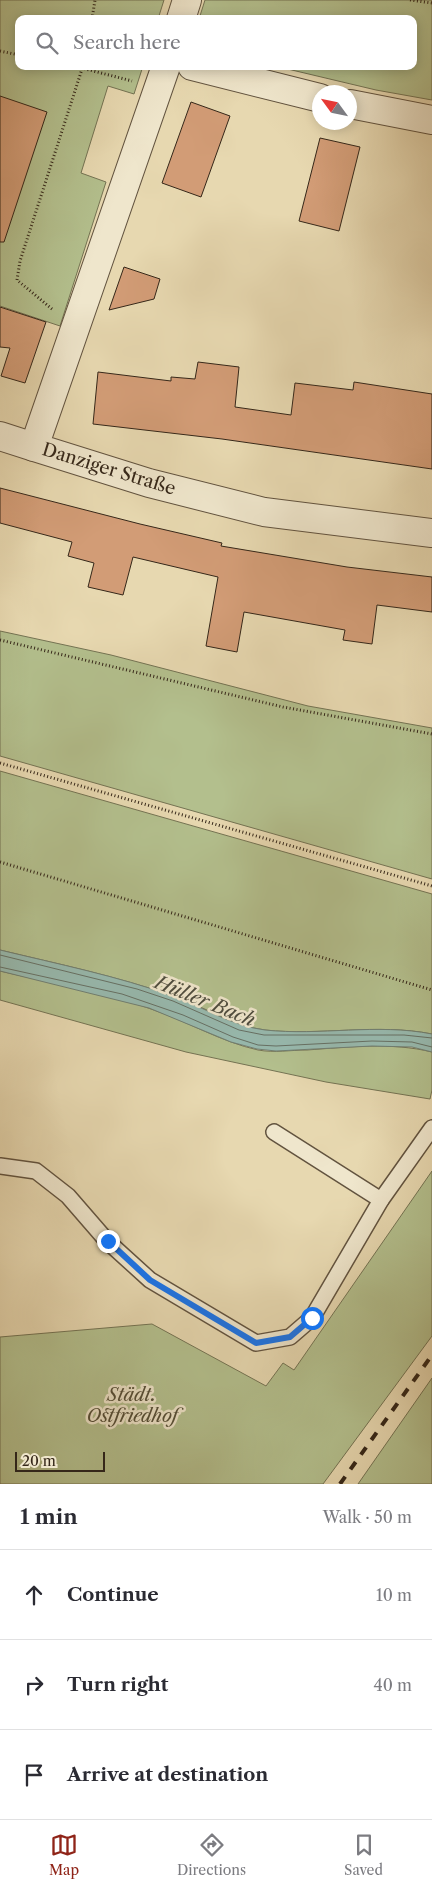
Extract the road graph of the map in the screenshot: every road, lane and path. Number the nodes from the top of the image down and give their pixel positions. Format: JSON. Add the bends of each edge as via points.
{"nodes":[{"id":1,"x":95,"y":0,"type":"edge"},
{"id":2,"x":187,"y":0,"type":"edge"},
{"id":3,"x":410,"y":0,"type":"edge"},
{"id":4,"x":432,"y":3,"type":"edge"},
{"id":5,"x":93,"y":15,"type":"edge"},
{"id":6,"x":182,"y":15,"type":"edge"},
{"id":7,"x":0,"y":51,"type":"edge"},
{"id":8,"x":15,"y":54,"type":"edge"},
{"id":9,"x":82,"y":70,"type":"edge"},
{"id":10,"x":107,"y":70,"type":"edge"},
{"id":11,"x":208,"y":70,"type":"edge"},
{"id":12,"x":162,"y":77,"type":"edge"},
{"id":13,"x":312,"y":96,"type":"edge"},
{"id":14,"x":357,"y":105,"type":"edge"},
{"id":15,"x":432,"y":120,"type":"edge"},
{"id":16,"x":77,"y":322,"type":"junction"},
{"id":17,"x":0,"y":436,"type":"edge"},
{"id":18,"x":34,"y":447,"type":"junction"},
{"id":19,"x":432,"y":533,"type":"edge"},
{"id":20,"x":0,"y":640,"type":"edge"},
{"id":21,"x":432,"y":734,"type":"edge"},
{"id":22,"x":0,"y":763,"type":"edge"},
{"id":23,"x":0,"y":862,"type":"edge"},
{"id":24,"x":432,"y":886,"type":"edge"},
{"id":25,"x":432,"y":990,"type":"edge"},
{"id":26,"x":432,"y":1128,"type":"edge"},
{"id":27,"x":274,"y":1132,"type":"dead end"},
{"id":28,"x":0,"y":1166,"type":"edge"},
{"id":29,"x":382,"y":1200,"type":"junction"}],
"edges":[{"from":1,"to":5,"type":"path"},
{"from":2,"to":6,"type":"street"},
{"from":3,"to":4,"type":"path"},
{"from":7,"to":8,"type":"path"},
{"from":9,"to":16,"type":"path","via":[[20,261],[17,280],[57,314]]},
{"from":10,"to":12,"type":"path"},
{"from":11,"to":13,"type":"street"},
{"from":12,"to":16,"type":"street","name":"Danziger Straße"},
{"from":14,"to":15,"type":"street"},
{"from":16,"to":18,"type":"street","name":"Danziger Straße"},
{"from":17,"to":18,"type":"street"},
{"from":18,"to":19,"type":"street","name":"Danziger Straße","via":[[149,483],[264,512]]},
{"from":20,"to":21,"type":"path","via":[[283,707]]},
{"from":22,"to":24,"type":"path"},
{"from":23,"to":25,"type":"path"},
{"from":26,"to":29,"type":"lane"},
{"from":27,"to":29,"type":"lane"},
{"from":28,"to":29,"type":"lane","via":[[36,1171],[68,1196],[108,1241],[150,1280],[256,1343],[290,1337],[312,1318]]}]}
